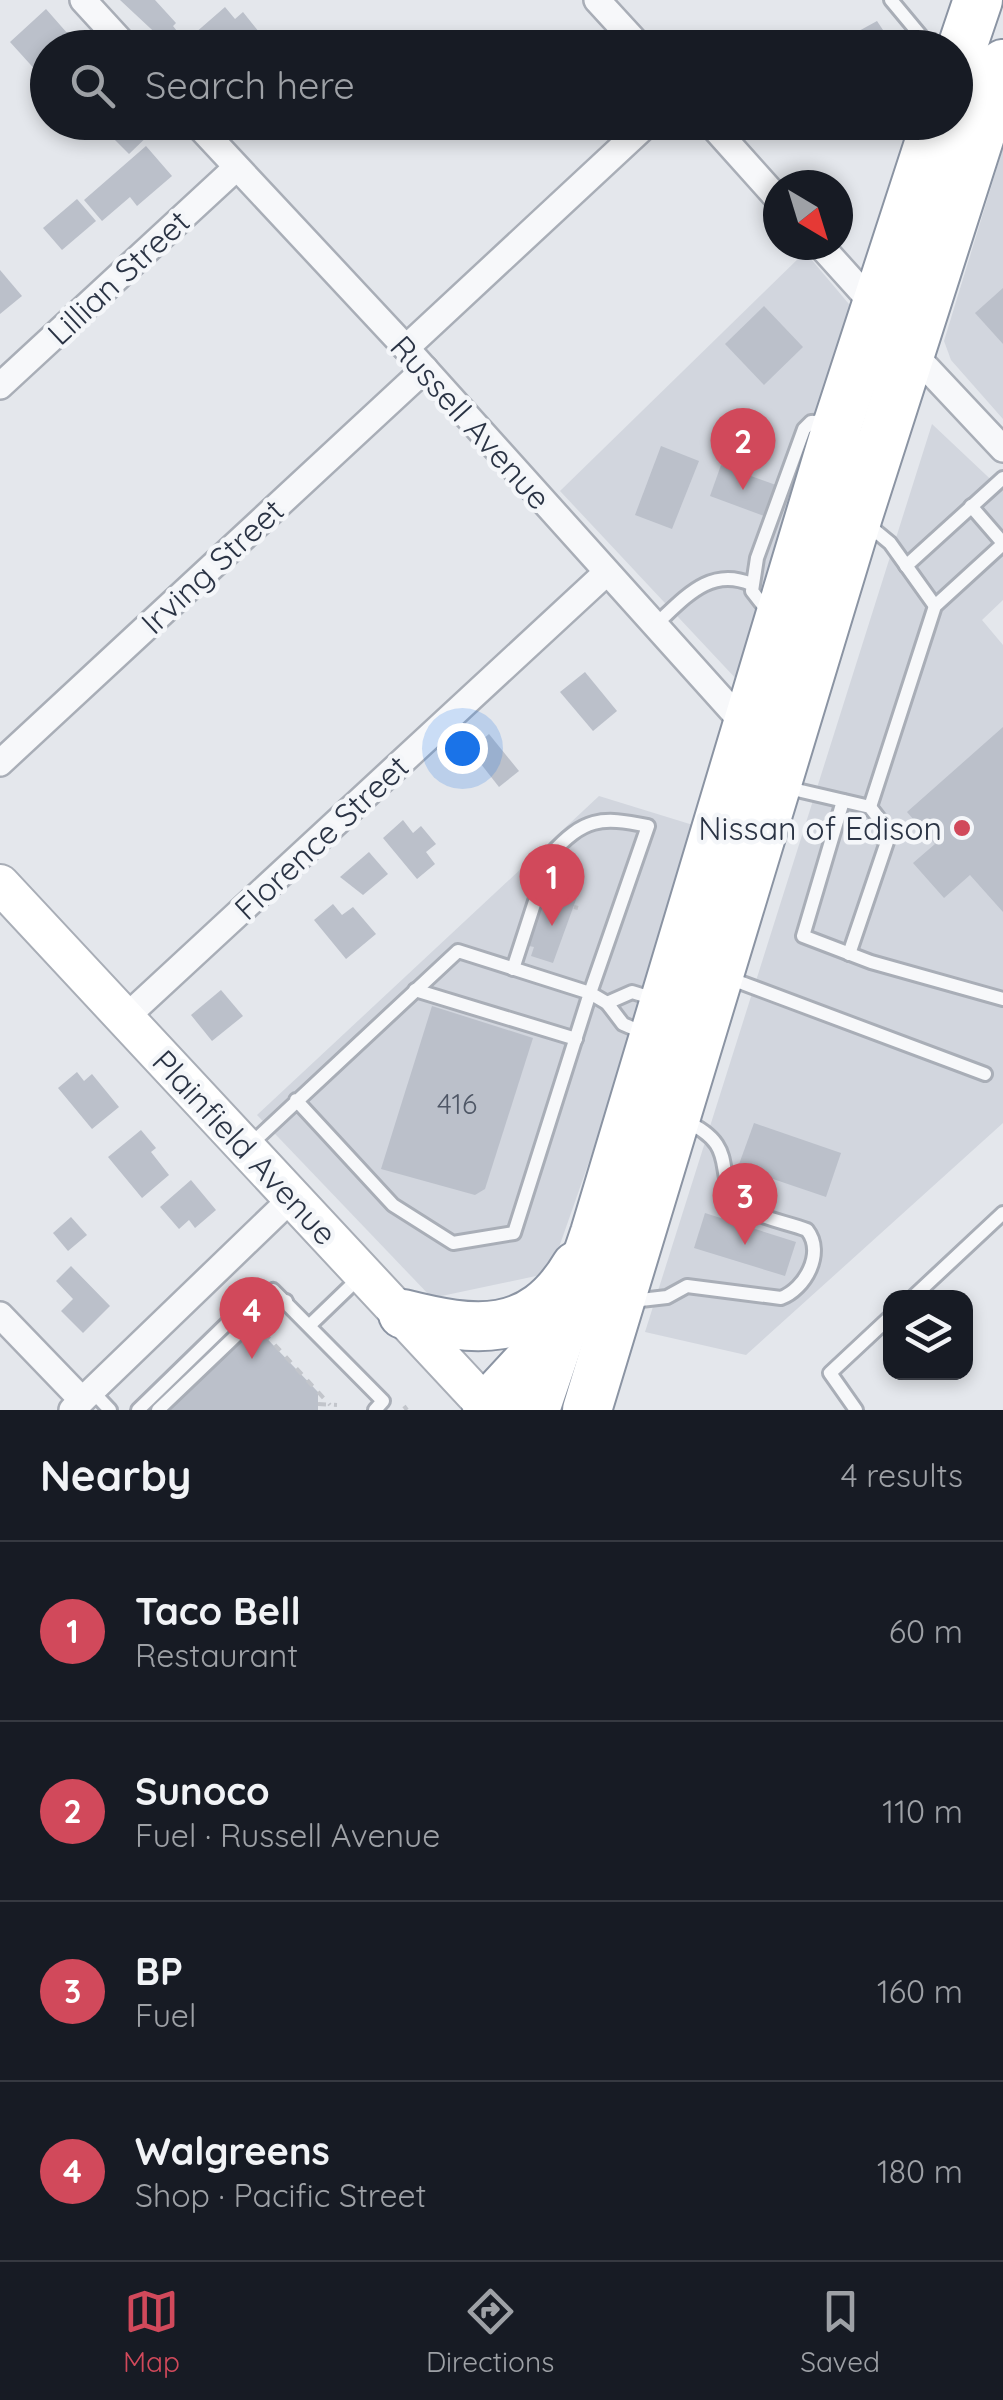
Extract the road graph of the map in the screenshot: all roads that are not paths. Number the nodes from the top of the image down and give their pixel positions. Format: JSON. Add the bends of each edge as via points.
{"nodes":[{"id":1,"x":84,"y":0,"type":"edge"},
{"id":2,"x":597,"y":0,"type":"edge"},
{"id":3,"x":891,"y":0,"type":"edge"},
{"id":4,"x":975,"y":2,"type":"edge"},
{"id":5,"x":110,"y":30,"type":"edge"},
{"id":6,"x":624,"y":30,"type":"edge"},
{"id":7,"x":916,"y":30,"type":"edge"},
{"id":8,"x":966,"y":30,"type":"edge"},
{"id":9,"x":1003,"y":64,"type":"edge"},
{"id":10,"x":211,"y":140,"type":"edge"},
{"id":11,"x":631,"y":140,"type":"edge"},
{"id":12,"x":725,"y":140,"type":"edge"},
{"id":13,"x":930,"y":140,"type":"edge"},
{"id":14,"x":236,"y":168,"type":"junction"},
{"id":15,"x":763,"y":182,"type":"edge"},
{"id":16,"x":834,"y":260,"type":"edge"},
{"id":17,"x":875,"y":306,"type":"junction"},
{"id":18,"x":406,"y":348,"type":"junction"},
{"id":19,"x":910,"y":350,"type":"junction"},
{"id":20,"x":425,"y":369,"type":"junction"},
{"id":21,"x":0,"y":386,"type":"edge"},
{"id":22,"x":1003,"y":450,"type":"edge"},
{"id":23,"x":1003,"y":478,"type":"edge"},
{"id":24,"x":971,"y":506,"type":"junction"},
{"id":25,"x":858,"y":516,"type":"junction"},
{"id":26,"x":1003,"y":543,"type":"edge"},
{"id":27,"x":906,"y":566,"type":"junction"},
{"id":28,"x":606,"y":573,"type":"junction"},
{"id":29,"x":764,"y":603,"type":"junction"},
{"id":30,"x":935,"y":606,"type":"junction"},
{"id":31,"x":654,"y":626,"type":"junction"},
{"id":32,"x":745,"y":724,"type":"junction"},
{"id":33,"x":0,"y":764,"type":"edge"},
{"id":34,"x":777,"y":785,"type":"junction"},
{"id":35,"x":842,"y":801,"type":"junction"},
{"id":36,"x":870,"y":807,"type":"junction"},
{"id":37,"x":0,"y":884,"type":"edge"},
{"id":38,"x":849,"y":954,"type":"junction"},
{"id":39,"x":512,"y":968,"type":"junction"},
{"id":40,"x":719,"y":975,"type":"junction"},
{"id":41,"x":416,"y":990,"type":"junction"},
{"id":42,"x":590,"y":993,"type":"junction"},
{"id":43,"x":1003,"y":999,"type":"edge"},
{"id":44,"x":607,"y":1003,"type":"junction"},
{"id":45,"x":657,"y":1018,"type":"junction"},
{"id":46,"x":124,"y":1019,"type":"junction"},
{"id":47,"x":576,"y":1039,"type":"junction"},
{"id":48,"x":985,"y":1074,"type":"dead end"},
{"id":49,"x":296,"y":1100,"type":"junction"},
{"id":50,"x":676,"y":1116,"type":"junction"},
{"id":51,"x":245,"y":1150,"type":"junction"},
{"id":52,"x":291,"y":1199,"type":"junction"},
{"id":53,"x":1003,"y":1213,"type":"edge"},
{"id":54,"x":594,"y":1233,"type":"junction"},
{"id":55,"x":364,"y":1274,"type":"junction"},
{"id":56,"x":921,"y":1290,"type":"edge"},
{"id":57,"x":644,"y":1298,"type":"junction"},
{"id":58,"x":286,"y":1300,"type":"junction"},
{"id":59,"x":403,"y":1314,"type":"junction"},
{"id":60,"x":0,"y":1316,"type":"edge"},
{"id":61,"x":564,"y":1321,"type":"junction"},
{"id":62,"x":883,"y":1324,"type":"edge"},
{"id":63,"x":310,"y":1325,"type":"junction"},
{"id":64,"x":597,"y":1397,"type":"edge"},
{"id":65,"x":89,"y":1403,"type":"edge"},
{"id":66,"x":487,"y":1409,"type":"edge"},
{"id":67,"x":138,"y":1410,"type":"edge"},
{"id":68,"x":158,"y":1410,"type":"edge"},
{"id":69,"x":375,"y":1410,"type":"edge"},
{"id":70,"x":535,"y":1410,"type":"edge"},
{"id":71,"x":856,"y":1410,"type":"edge"}],
"edges":[{"from":1,"to":5,"type":"street"},
{"from":2,"to":6,"type":"street"},
{"from":3,"to":7,"type":"lane"},
{"from":4,"to":8,"type":"highway"},
{"from":9,"to":19,"type":"highway"},
{"from":10,"to":14,"type":"street","name":"Russell Avenue"},
{"from":11,"to":18,"type":"street"},
{"from":12,"to":15,"type":"street"},
{"from":13,"to":17,"type":"highway"},
{"from":14,"to":18,"type":"street","name":"Russell Avenue"},
{"from":14,"to":21,"type":"street","name":"Lillian Street"},
{"from":16,"to":17,"type":"street"},
{"from":17,"to":29,"type":"highway","via":[[838,423]]},
{"from":18,"to":20,"type":"street","name":"Russell Avenue"},
{"from":19,"to":22,"type":"street"},
{"from":19,"to":25,"type":"highway"},
{"from":20,"to":28,"type":"street","name":"Russell Avenue"},
{"from":20,"to":33,"type":"street","name":"Irving Street"},
{"from":23,"to":24,"type":"lane"},
{"from":24,"to":26,"type":"lane"},
{"from":24,"to":27,"type":"lane"},
{"from":25,"to":27,"type":"lane","via":[[890,542]]},
{"from":25,"to":34,"type":"highway"},
{"from":26,"to":30,"type":"lane"},
{"from":27,"to":30,"type":"lane"},
{"from":28,"to":31,"type":"street","name":"Russell Avenue"},
{"from":28,"to":46,"type":"street","name":"Florence Street"},
{"from":29,"to":31,"type":"lane","via":[[727,576],[709,580]]},
{"from":29,"to":32,"type":"highway"},
{"from":30,"to":36,"type":"lane"},
{"from":31,"to":32,"type":"street","name":"Russell Avenue"},
{"from":32,"to":45,"type":"highway"},
{"from":34,"to":35,"type":"lane"},
{"from":34,"to":40,"type":"highway"},
{"from":35,"to":36,"type":"lane"},
{"from":35,"to":38,"type":"lane","via":[[803,936]]},
{"from":36,"to":38,"type":"lane","via":[[890,832]]},
{"from":37,"to":46,"type":"street","name":"Plainfield Avenue"},
{"from":38,"to":43,"type":"lane"},
{"from":39,"to":41,"type":"lane","via":[[458,951]]},
{"from":39,"to":42,"type":"lane"},
{"from":39,"to":42,"type":"lane","via":[[559,845],[604,818],[648,826]]},
{"from":40,"to":48,"type":"lane"},
{"from":40,"to":50,"type":"highway"},
{"from":41,"to":47,"type":"lane"},
{"from":41,"to":49,"type":"lane"},
{"from":42,"to":44,"type":"lane"},
{"from":42,"to":47,"type":"lane"},
{"from":44,"to":45,"type":"lane","via":[[623,1024]]},
{"from":44,"to":45,"type":"lane","via":[[632,992]]},
{"from":45,"to":54,"type":"highway"},
{"from":46,"to":51,"type":"street","name":"Plainfield Avenue"},
{"from":47,"to":49,"type":"lane","via":[[514,1234],[453,1243],[393,1205]]},
{"from":49,"to":51,"type":"lane"},
{"from":50,"to":57,"type":"highway"},
{"from":50,"to":57,"type":"lane","via":[[712,1135],[724,1153],[726,1182],[749,1210],[807,1230],[814,1239],[805,1280],[781,1298],[687,1286]]},
{"from":51,"to":52,"type":"street","name":"Plainfield Avenue"},
{"from":52,"to":55,"type":"street","name":"Plainfield Avenue"},
{"from":52,"to":65,"type":"street"},
{"from":53,"to":56,"type":"lane"},
{"from":54,"to":59,"type":"highway","via":[[548,1301],[518,1319],[463,1329]]},
{"from":54,"to":61,"type":"highway"},
{"from":55,"to":59,"type":"street","name":"Plainfield Avenue"},
{"from":55,"to":63,"type":"lane"},
{"from":57,"to":64,"type":"highway"},
{"from":58,"to":63,"type":"lane"},
{"from":58,"to":67,"type":"lane","via":[[272,1290],[257,1296]]},
{"from":58,"to":68,"type":"lane","via":[[266,1307]]},
{"from":59,"to":66,"type":"street","name":"Plainfield Avenue"},
{"from":60,"to":65,"type":"street"},
{"from":61,"to":66,"type":"highway"},
{"from":61,"to":70,"type":"highway"},
{"from":62,"to":71,"type":"lane","via":[[830,1373]]},
{"from":63,"to":69,"type":"lane","via":[[383,1401]]}]}
